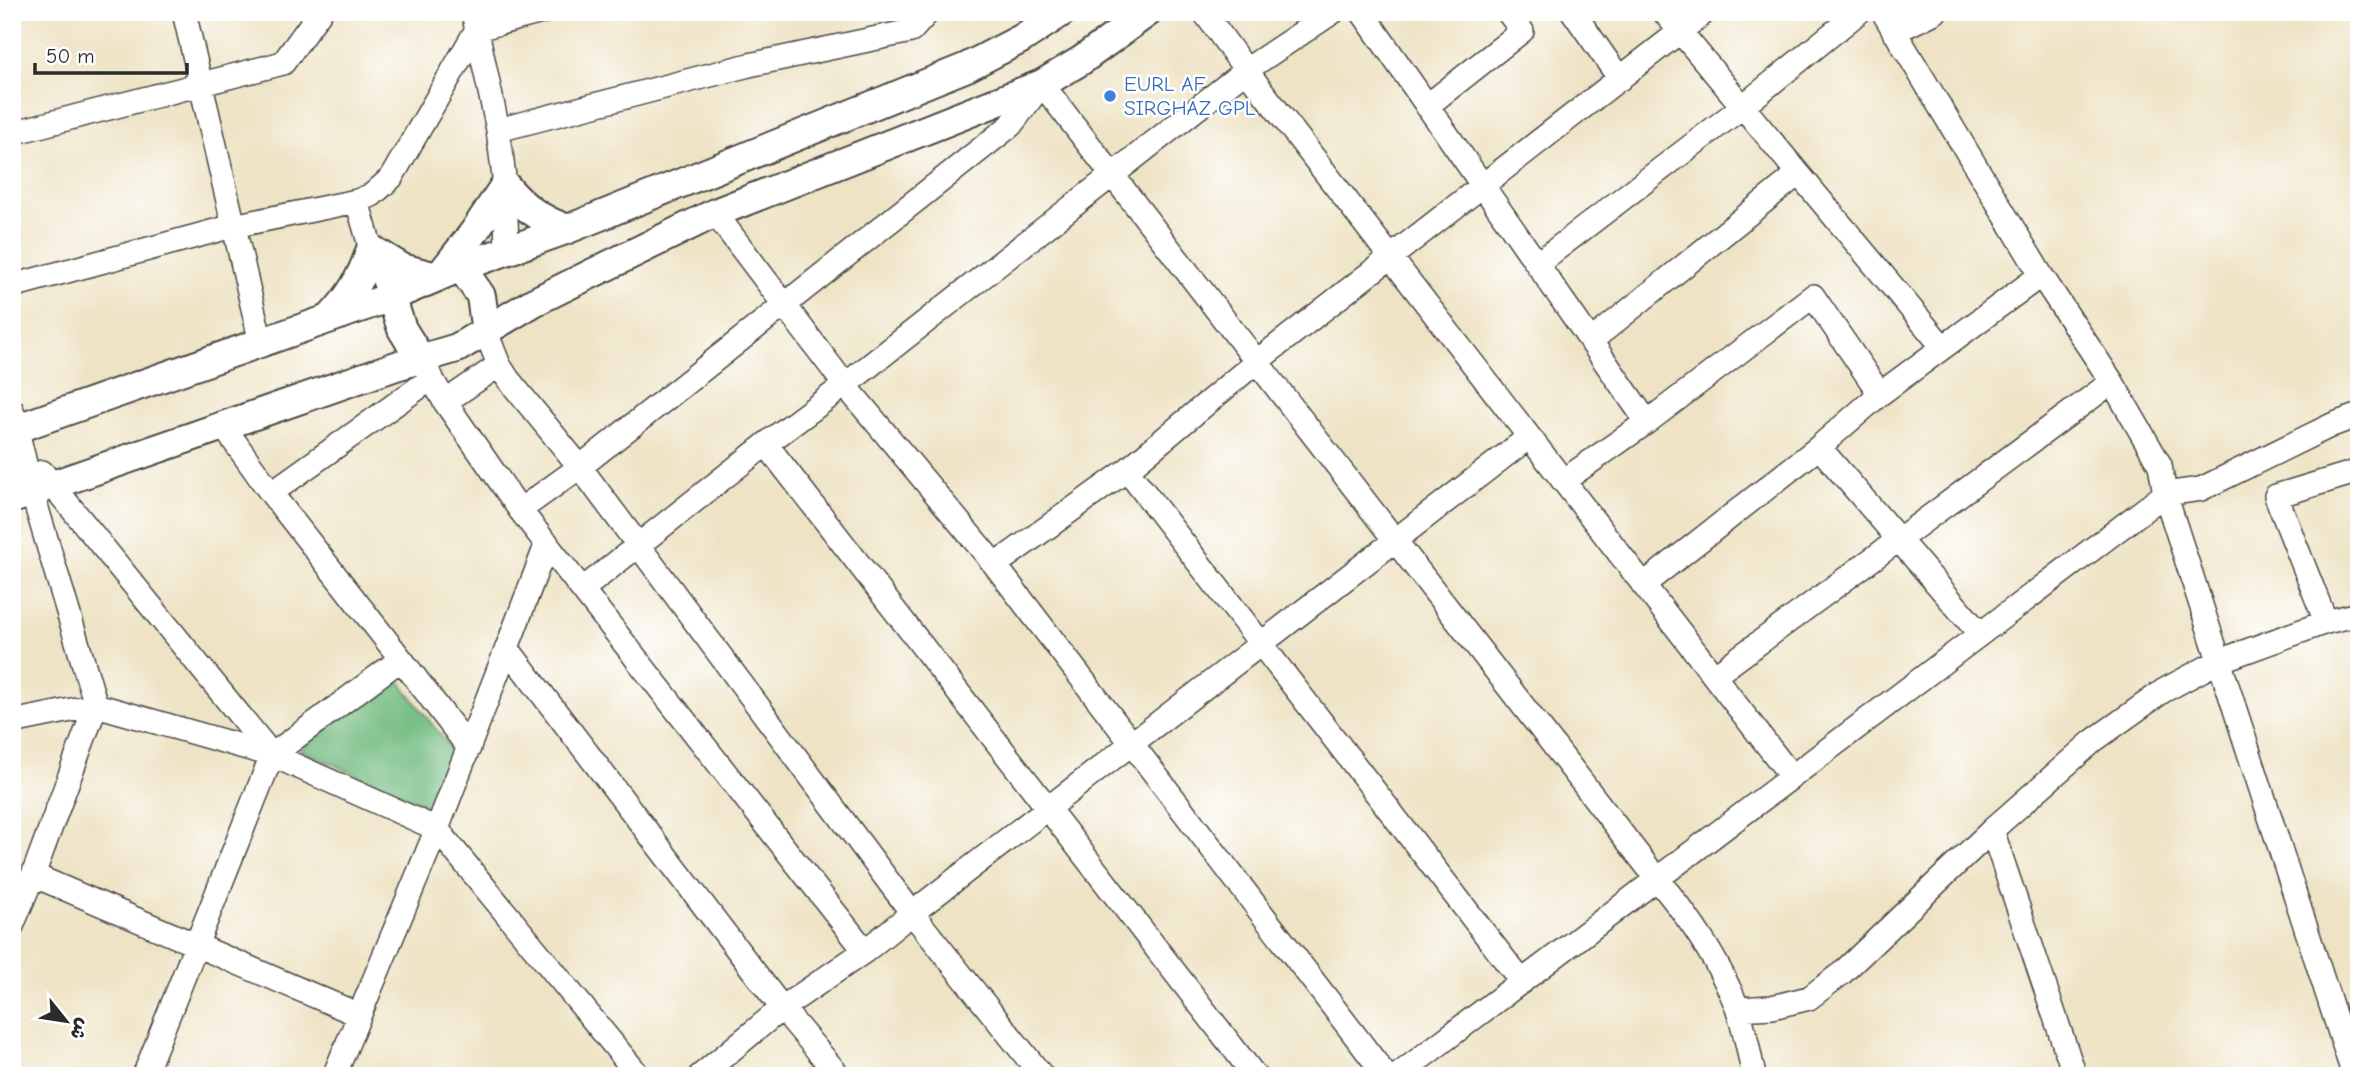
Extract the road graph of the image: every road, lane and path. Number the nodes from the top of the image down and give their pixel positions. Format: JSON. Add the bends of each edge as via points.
{"nodes":[{"id":1,"x":184,"y":12,"type":"edge"},
{"id":2,"x":320,"y":12,"type":"edge"},
{"id":3,"x":542,"y":12,"type":"edge"},
{"id":4,"x":928,"y":12,"type":"edge"},
{"id":5,"x":1062,"y":12,"type":"edge"},
{"id":6,"x":1148,"y":12,"type":"edge"},
{"id":7,"x":1204,"y":12,"type":"edge"},
{"id":8,"x":1333,"y":12,"type":"edge"},
{"id":9,"x":1362,"y":12,"type":"edge"},
{"id":10,"x":1507,"y":12,"type":"edge"},
{"id":11,"x":1573,"y":12,"type":"edge"},
{"id":12,"x":1664,"y":12,"type":"edge"},
{"id":13,"x":1705,"y":12,"type":"edge"},
{"id":14,"x":1859,"y":12,"type":"edge"},
{"id":15,"x":1935,"y":12,"type":"edge"},
{"id":16,"x":475,"y":20,"type":"edge"},
{"id":17,"x":1889,"y":22,"type":"edge"},
{"id":18,"x":1680,"y":32,"type":"junction"},
{"id":19,"x":1246,"y":70,"type":"junction"},
{"id":20,"x":1620,"y":79,"type":"junction"},
{"id":21,"x":201,"y":83,"type":"junction"},
{"id":22,"x":1042,"y":84,"type":"junction"},
{"id":23,"x":1427,"y":106,"type":"junction"},
{"id":24,"x":1742,"y":107,"type":"junction"},
{"id":25,"x":498,"y":130,"type":"junction"},
{"id":26,"x":12,"y":132,"type":"edge"},
{"id":27,"x":1798,"y":174,"type":"junction"},
{"id":28,"x":1112,"y":176,"type":"junction"},
{"id":29,"x":505,"y":185,"type":"junction"},
{"id":30,"x":1482,"y":185,"type":"junction"},
{"id":31,"x":357,"y":201,"type":"junction"},
{"id":32,"x":715,"y":213,"type":"junction"},
{"id":33,"x":233,"y":226,"type":"junction"},
{"id":34,"x":568,"y":229,"type":"junction"},
{"id":35,"x":371,"y":249,"type":"junction"},
{"id":36,"x":507,"y":250,"type":"junction"},
{"id":37,"x":1391,"y":257,"type":"junction"},
{"id":38,"x":1537,"y":264,"type":"junction"},
{"id":39,"x":446,"y":273,"type":"junction"},
{"id":40,"x":2041,"y":275,"type":"junction"},
{"id":41,"x":12,"y":286,"type":"edge"},
{"id":42,"x":391,"y":297,"type":"junction"},
{"id":43,"x":786,"y":304,"type":"junction"},
{"id":44,"x":329,"y":318,"type":"junction"},
{"id":45,"x":486,"y":332,"type":"junction"},
{"id":46,"x":1591,"y":341,"type":"junction"},
{"id":47,"x":261,"y":343,"type":"junction"},
{"id":48,"x":1942,"y":345,"type":"junction"},
{"id":49,"x":1256,"y":362,"type":"junction"},
{"id":50,"x":499,"y":365,"type":"junction"},
{"id":51,"x":426,"y":368,"type":"junction"},
{"id":52,"x":2112,"y":382,"type":"junction"},
{"id":53,"x":845,"y":384,"type":"junction"},
{"id":54,"x":1880,"y":394,"type":"junction"},
{"id":55,"x":445,"y":402,"type":"junction"},
{"id":56,"x":2359,"y":415,"type":"edge"},
{"id":57,"x":1647,"y":422,"type":"junction"},
{"id":58,"x":224,"y":427,"type":"junction"},
{"id":59,"x":15,"y":428,"type":"edge"},
{"id":60,"x":1529,"y":437,"type":"junction"},
{"id":61,"x":766,"y":444,"type":"junction"},
{"id":62,"x":1818,"y":447,"type":"junction"},
{"id":63,"x":580,"y":467,"type":"junction"},
{"id":64,"x":1127,"y":470,"type":"junction"},
{"id":65,"x":2359,"y":471,"type":"edge"},
{"id":66,"x":1563,"y":481,"type":"junction"},
{"id":67,"x":32,"y":492,"type":"edge"},
{"id":68,"x":271,"y":493,"type":"junction"},
{"id":69,"x":2165,"y":494,"type":"junction"},
{"id":70,"x":520,"y":510,"type":"junction"},
{"id":71,"x":1394,"y":540,"type":"junction"},
{"id":72,"x":1899,"y":540,"type":"junction"},
{"id":73,"x":547,"y":543,"type":"junction"},
{"id":74,"x":639,"y":546,"type":"junction"},
{"id":75,"x":995,"y":565,"type":"junction"},
{"id":76,"x":1643,"y":584,"type":"junction"},
{"id":77,"x":583,"y":589,"type":"junction"},
{"id":78,"x":2359,"y":614,"type":"edge"},
{"id":79,"x":2326,"y":622,"type":"junction"},
{"id":80,"x":1980,"y":634,"type":"junction"},
{"id":81,"x":1261,"y":644,"type":"junction"},
{"id":82,"x":508,"y":648,"type":"junction"},
{"id":83,"x":401,"y":659,"type":"junction"},
{"id":84,"x":2219,"y":661,"type":"junction"},
{"id":85,"x":1714,"y":676,"type":"junction"},
{"id":86,"x":96,"y":705,"type":"junction"},
{"id":87,"x":12,"y":722,"type":"edge"},
{"id":88,"x":1132,"y":743,"type":"junction"},
{"id":89,"x":469,"y":748,"type":"junction"},
{"id":90,"x":272,"y":755,"type":"junction"},
{"id":91,"x":1792,"y":777,"type":"junction"},
{"id":92,"x":1048,"y":808,"type":"junction"},
{"id":93,"x":437,"y":829,"type":"junction"},
{"id":94,"x":1992,"y":830,"type":"junction"},
{"id":95,"x":33,"y":875,"type":"junction"},
{"id":96,"x":1657,"y":879,"type":"junction"},
{"id":97,"x":912,"y":913,"type":"junction"},
{"id":98,"x":12,"y":926,"type":"edge"},
{"id":99,"x":196,"y":945,"type":"junction"},
{"id":100,"x":866,"y":951,"type":"junction"},
{"id":101,"x":1522,"y":982,"type":"junction"},
{"id":102,"x":782,"y":1008,"type":"junction"},
{"id":103,"x":1738,"y":1009,"type":"junction"},
{"id":104,"x":359,"y":1015,"type":"junction"},
{"id":105,"x":144,"y":1076,"type":"edge"},
{"id":106,"x":334,"y":1076,"type":"edge"},
{"id":107,"x":639,"y":1076,"type":"edge"},
{"id":108,"x":700,"y":1076,"type":"edge"},
{"id":109,"x":839,"y":1076,"type":"edge"},
{"id":110,"x":1042,"y":1076,"type":"edge"},
{"id":111,"x":1255,"y":1076,"type":"edge"},
{"id":112,"x":1386,"y":1076,"type":"edge"},
{"id":113,"x":1397,"y":1076,"type":"edge"},
{"id":114,"x":1754,"y":1076,"type":"edge"},
{"id":115,"x":2074,"y":1076,"type":"edge"},
{"id":116,"x":2354,"y":1076,"type":"edge"}],
"edges":[{"from":1,"to":21,"type":"street"},
{"from":2,"to":21,"type":"street","via":[[283,63]]},
{"from":3,"to":16,"type":"street"},
{"from":4,"to":25,"type":"street","via":[[911,31],[749,65]]},
{"from":5,"to":34,"type":"street","via":[[967,67]]},
{"from":6,"to":22,"type":"street"},
{"from":7,"to":19,"type":"street"},
{"from":8,"to":19,"type":"street"},
{"from":9,"to":23,"type":"street"},
{"from":10,"to":23,"type":"street","via":[[1522,31]]},
{"from":11,"to":20,"type":"street"},
{"from":12,"to":18,"type":"street"},
{"from":13,"to":18,"type":"street"},
{"from":14,"to":24,"type":"street"},
{"from":15,"to":17,"type":"street"},
{"from":16,"to":25,"type":"street"},
{"from":16,"to":31,"type":"street","via":[[391,178]]},
{"from":17,"to":40,"type":"street"},
{"from":18,"to":20,"type":"street"},
{"from":18,"to":24,"type":"street"},
{"from":19,"to":28,"type":"street"},
{"from":19,"to":37,"type":"street"},
{"from":20,"to":30,"type":"street"},
{"from":21,"to":26,"type":"street"},
{"from":21,"to":33,"type":"street"},
{"from":22,"to":28,"type":"street"},
{"from":22,"to":32,"type":"street"},
{"from":22,"to":43,"type":"street","via":[[1011,125]]},
{"from":23,"to":30,"type":"street"},
{"from":24,"to":27,"type":"street"},
{"from":24,"to":38,"type":"street"},
{"from":25,"to":29,"type":"street"},
{"from":27,"to":46,"type":"street"},
{"from":27,"to":48,"type":"street"},
{"from":28,"to":49,"type":"street"},
{"from":28,"to":53,"type":"street"},
{"from":29,"to":34,"type":"street","via":[[532,213]]},
{"from":29,"to":36,"type":"street"},
{"from":29,"to":39,"type":"street"},
{"from":30,"to":37,"type":"street"},
{"from":30,"to":38,"type":"street"},
{"from":31,"to":33,"type":"street"},
{"from":31,"to":35,"type":"street"},
{"from":32,"to":43,"type":"street"},
{"from":32,"to":45,"type":"street","via":[[534,302]]},
{"from":33,"to":41,"type":"street"},
{"from":33,"to":47,"type":"street"},
{"from":34,"to":36,"type":"street"},
{"from":35,"to":39,"type":"street","via":[[402,268]]},
{"from":35,"to":42,"type":"street"},
{"from":35,"to":44,"type":"street","via":[[348,299]]},
{"from":36,"to":39,"type":"street"},
{"from":37,"to":49,"type":"street"},
{"from":37,"to":60,"type":"street"},
{"from":38,"to":46,"type":"street"},
{"from":39,"to":42,"type":"street"},
{"from":39,"to":45,"type":"street","via":[[481,296]]},
{"from":40,"to":48,"type":"street"},
{"from":40,"to":52,"type":"street"},
{"from":42,"to":44,"type":"street"},
{"from":42,"to":51,"type":"street","via":[[402,329]]},
{"from":43,"to":53,"type":"street"},
{"from":43,"to":63,"type":"street"},
{"from":44,"to":47,"type":"street"},
{"from":45,"to":50,"type":"street"},
{"from":45,"to":51,"type":"street"},
{"from":46,"to":57,"type":"street"},
{"from":47,"to":59,"type":"street"},
{"from":48,"to":54,"type":"street"},
{"from":49,"to":64,"type":"street"},
{"from":49,"to":71,"type":"street"},
{"from":50,"to":55,"type":"street"},
{"from":50,"to":63,"type":"street"},
{"from":51,"to":55,"type":"street"},
{"from":51,"to":58,"type":"street"},
{"from":51,"to":68,"type":"street"},
{"from":52,"to":69,"type":"street","via":[[2160,465]]},
{"from":52,"to":72,"type":"street"},
{"from":53,"to":61,"type":"street"},
{"from":53,"to":75,"type":"street"},
{"from":54,"to":57,"type":"street","via":[[1813,296]]},
{"from":54,"to":62,"type":"street"},
{"from":55,"to":70,"type":"street"},
{"from":56,"to":69,"type":"street","via":[[2202,489]]},
{"from":57,"to":66,"type":"street"},
{"from":58,"to":67,"type":"street"},
{"from":58,"to":68,"type":"street"},
{"from":59,"to":67,"type":"street"},
{"from":60,"to":66,"type":"street"},
{"from":60,"to":71,"type":"street"},
{"from":61,"to":74,"type":"street"},
{"from":61,"to":92,"type":"street"},
{"from":62,"to":72,"type":"street"},
{"from":62,"to":76,"type":"street"},
{"from":63,"to":70,"type":"street"},
{"from":63,"to":74,"type":"street"},
{"from":64,"to":75,"type":"street"},
{"from":64,"to":81,"type":"street"},
{"from":65,"to":79,"type":"street","via":[[2276,496]]},
{"from":66,"to":76,"type":"street"},
{"from":67,"to":86,"type":"street"},
{"from":67,"to":90,"type":"street"},
{"from":68,"to":83,"type":"street"},
{"from":69,"to":80,"type":"street"},
{"from":69,"to":84,"type":"street"},
{"from":70,"to":73,"type":"street"},
{"from":71,"to":81,"type":"street"},
{"from":71,"to":96,"type":"street"},
{"from":72,"to":80,"type":"street"},
{"from":72,"to":85,"type":"street"},
{"from":73,"to":77,"type":"street"},
{"from":73,"to":82,"type":"street"},
{"from":74,"to":77,"type":"street"},
{"from":74,"to":97,"type":"street"},
{"from":75,"to":88,"type":"street"},
{"from":76,"to":85,"type":"street"},
{"from":77,"to":100,"type":"street"},
{"from":78,"to":79,"type":"street"},
{"from":79,"to":84,"type":"street"},
{"from":80,"to":91,"type":"street"},
{"from":81,"to":88,"type":"street"},
{"from":81,"to":101,"type":"street"},
{"from":82,"to":89,"type":"street"},
{"from":82,"to":102,"type":"street"},
{"from":83,"to":89,"type":"street"},
{"from":83,"to":90,"type":"street"},
{"from":84,"to":94,"type":"street","via":[[2163,691],[2093,741]]},
{"from":84,"to":116,"type":"street"},
{"from":85,"to":91,"type":"street"},
{"from":86,"to":87,"type":"street"},
{"from":86,"to":90,"type":"street"},
{"from":86,"to":95,"type":"street"},
{"from":88,"to":92,"type":"street"},
{"from":88,"to":112,"type":"street"},
{"from":89,"to":93,"type":"street"},
{"from":90,"to":93,"type":"street"},
{"from":90,"to":99,"type":"street"},
{"from":91,"to":96,"type":"street"},
{"from":92,"to":97,"type":"street"},
{"from":92,"to":111,"type":"street"},
{"from":93,"to":104,"type":"street"},
{"from":93,"to":107,"type":"street"},
{"from":94,"to":103,"type":"street","via":[[1809,998]]},
{"from":94,"to":115,"type":"street"},
{"from":95,"to":98,"type":"street"},
{"from":95,"to":99,"type":"street"},
{"from":96,"to":101,"type":"street"},
{"from":96,"to":103,"type":"street","via":[[1712,953]]},
{"from":97,"to":100,"type":"street"},
{"from":97,"to":110,"type":"street"},
{"from":99,"to":104,"type":"street"},
{"from":99,"to":105,"type":"street"},
{"from":100,"to":102,"type":"street"},
{"from":101,"to":113,"type":"street"},
{"from":102,"to":108,"type":"street"},
{"from":102,"to":109,"type":"street"},
{"from":103,"to":114,"type":"street"},
{"from":104,"to":106,"type":"street"}]}
